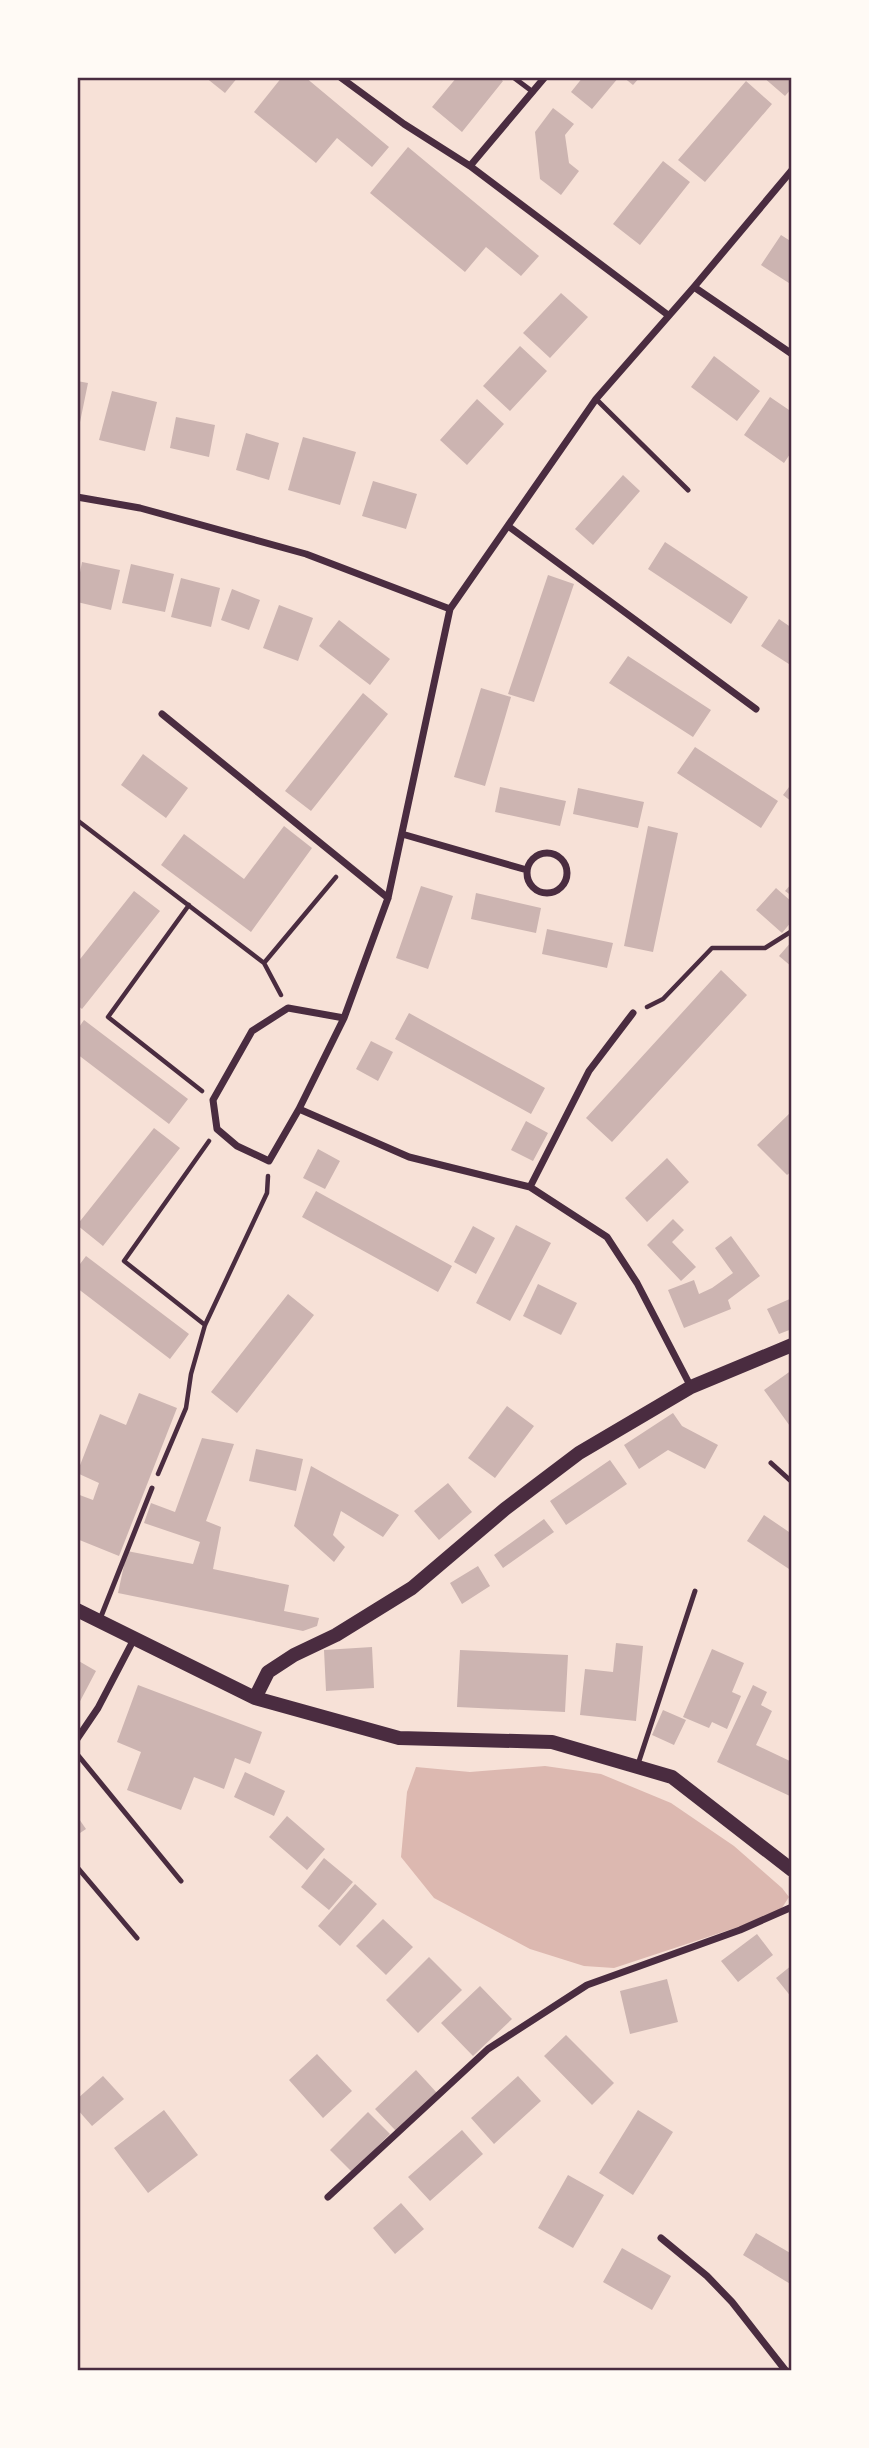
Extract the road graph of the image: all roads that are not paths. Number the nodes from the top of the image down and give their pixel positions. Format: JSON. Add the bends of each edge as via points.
{"nodes":[{"id":1,"x":340,"y":77,"type":"edge"},
{"id":2,"x":357,"y":77,"type":"edge"},
{"id":3,"x":513,"y":77,"type":"edge"},
{"id":4,"x":545,"y":77,"type":"edge"},
{"id":5,"x":351,"y":86,"type":"junction"},
{"id":6,"x":533,"y":92,"type":"junction"},
{"id":7,"x":470,"y":166,"type":"junction"},
{"id":8,"x":792,"y":170,"type":"edge"},
{"id":9,"x":694,"y":287,"type":"junction"},
{"id":10,"x":668,"y":314,"type":"junction"},
{"id":11,"x":792,"y":354,"type":"edge"},
{"id":12,"x":596,"y":399,"type":"junction"},
{"id":13,"x":688,"y":490,"type":"dead end"},
{"id":14,"x":77,"y":497,"type":"edge"},
{"id":15,"x":508,"y":526,"type":"junction"},
{"id":16,"x":450,"y":609,"type":"junction"},
{"id":17,"x":756,"y":709,"type":"dead end"},
{"id":18,"x":162,"y":714,"type":"dead end"},
{"id":19,"x":402,"y":834,"type":"junction"},
{"id":20,"x":527,"y":870,"type":"junction"},
{"id":21,"x":388,"y":898,"type":"junction"},
{"id":22,"x":633,"y":1013,"type":"road end"},
{"id":23,"x":344,"y":1018,"type":"junction"},
{"id":24,"x":299,"y":1109,"type":"junction"},
{"id":25,"x":530,"y":1187,"type":"junction"},
{"id":26,"x":792,"y":1345,"type":"edge"},
{"id":27,"x":691,"y":1387,"type":"junction"},
{"id":28,"x":771,"y":1463,"type":"dead end"},
{"id":29,"x":792,"y":1482,"type":"edge"},
{"id":30,"x":152,"y":1488,"type":"road end"},
{"id":31,"x":695,"y":1591,"type":"dead end"},
{"id":32,"x":77,"y":1610,"type":"edge"},
{"id":33,"x":99,"y":1622,"type":"junction"},
{"id":34,"x":134,"y":1639,"type":"junction"},
{"id":35,"x":255,"y":1698,"type":"junction"},
{"id":36,"x":77,"y":1739,"type":"edge"},
{"id":37,"x":77,"y":1754,"type":"edge"},
{"id":38,"x":637,"y":1767,"type":"junction"},
{"id":39,"x":77,"y":1867,"type":"edge"},
{"id":40,"x":792,"y":1870,"type":"edge"},
{"id":41,"x":181,"y":1881,"type":"dead end"},
{"id":42,"x":792,"y":1907,"type":"edge"},
{"id":43,"x":137,"y":1938,"type":"dead end"},
{"id":44,"x":328,"y":2197,"type":"dead end"},
{"id":45,"x":661,"y":2238,"type":"dead end"},
{"id":46,"x":786,"y":2371,"type":"edge"}],
"edges":[{"from":1,"to":5,"type":"street"},
{"from":2,"to":5,"type":"lane"},
{"from":3,"to":6,"type":"lane"},
{"from":4,"to":6,"type":"street"},
{"from":5,"to":7,"type":"street"},
{"from":6,"to":7,"type":"street"},
{"from":7,"to":10,"type":"street"},
{"from":8,"to":9,"type":"street"},
{"from":9,"to":10,"type":"street"},
{"from":9,"to":11,"type":"street"},
{"from":10,"to":12,"type":"street"},
{"from":12,"to":13,"type":"lane"},
{"from":12,"to":15,"type":"street"},
{"from":14,"to":16,"type":"street","via":[[140,508],[306,554]]},
{"from":15,"to":16,"type":"street"},
{"from":15,"to":17,"type":"street"},
{"from":16,"to":19,"type":"street"},
{"from":18,"to":21,"type":"street"},
{"from":19,"to":20,"type":"street"},
{"from":19,"to":21,"type":"street"},
{"from":20,"to":20,"type":"street","via":[[537,855],[546,853],[562,860],[566,876],[556,890],[540,892],[532,886]]},
{"from":21,"to":23,"type":"street"},
{"from":22,"to":25,"type":"street","via":[[589,1071]]},
{"from":23,"to":24,"type":"street"},
{"from":23,"to":24,"type":"street","via":[[288,1008],[253,1031],[213,1100],[217,1129],[237,1146],[269,1161]]},
{"from":24,"to":25,"type":"street","via":[[409,1157]]},
{"from":25,"to":27,"type":"street","via":[[607,1237],[637,1283]]},
{"from":26,"to":27,"type":"main road"},
{"from":27,"to":35,"type":"main road","via":[[579,1453],[412,1588],[268,1672]]},
{"from":28,"to":29,"type":"lane"},
{"from":30,"to":33,"type":"lane"},
{"from":31,"to":38,"type":"lane"},
{"from":32,"to":33,"type":"main road"},
{"from":33,"to":34,"type":"main road"},
{"from":34,"to":35,"type":"main road"},
{"from":34,"to":36,"type":"street"},
{"from":35,"to":38,"type":"main road","via":[[399,1738],[552,1742]]},
{"from":37,"to":41,"type":"lane"},
{"from":38,"to":40,"type":"main road","via":[[672,1777]]},
{"from":39,"to":43,"type":"lane"},
{"from":42,"to":44,"type":"street","via":[[587,1985],[488,2049]]},
{"from":45,"to":46,"type":"street","via":[[732,2302]]}]}
